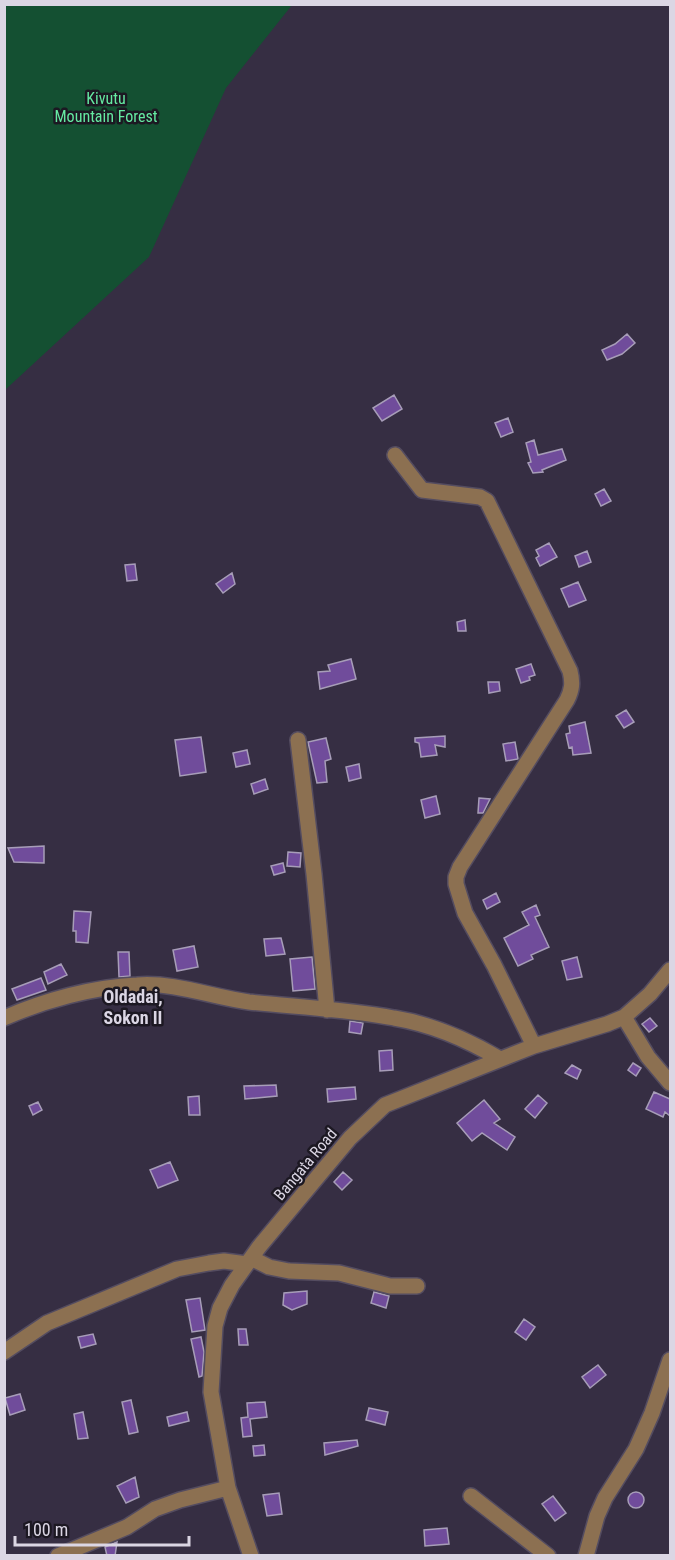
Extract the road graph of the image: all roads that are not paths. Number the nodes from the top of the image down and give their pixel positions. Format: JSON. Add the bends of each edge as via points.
{"nodes":[{"id":1,"x":394,"y":455,"type":"dead end"},
{"id":2,"x":298,"y":740,"type":"dead end"},
{"id":3,"x":670,"y":970,"type":"edge"},
{"id":4,"x":327,"y":1010,"type":"junction"},
{"id":5,"x":624,"y":1017,"type":"junction"},
{"id":6,"x":4,"y":1018,"type":"edge"},
{"id":7,"x":534,"y":1046,"type":"junction"},
{"id":8,"x":500,"y":1059,"type":"junction"},
{"id":9,"x":670,"y":1083,"type":"edge"},
{"id":10,"x":249,"y":1261,"type":"junction"},
{"id":11,"x":417,"y":1286,"type":"dead end"},
{"id":12,"x":4,"y":1352,"type":"edge"},
{"id":13,"x":670,"y":1360,"type":"edge"},
{"id":14,"x":228,"y":1488,"type":"junction"},
{"id":15,"x":471,"y":1496,"type":"dead end"},
{"id":16,"x":58,"y":1556,"type":"edge"},
{"id":17,"x":251,"y":1556,"type":"edge"},
{"id":18,"x":548,"y":1556,"type":"edge"},
{"id":19,"x":586,"y":1556,"type":"edge"}],
"edges":[{"from":1,"to":7,"type":"street","via":[[422,490],[487,501],[573,682],[567,700],[456,877],[465,913]]},
{"from":2,"to":4,"type":"street"},
{"from":3,"to":5,"type":"street","name":"Bangata Road"},
{"from":4,"to":6,"type":"street","via":[[249,1002],[153,984],[71,996]]},
{"from":4,"to":8,"type":"street","via":[[395,1018],[439,1030]]},
{"from":5,"to":7,"type":"street","name":"Bangata Road"},
{"from":5,"to":9,"type":"street","via":[[648,1057]]},
{"from":7,"to":8,"type":"street","name":"Bangata Road"},
{"from":8,"to":10,"type":"street","name":"Bangata Road","via":[[397,1099],[376,1112]]},
{"from":10,"to":11,"type":"street","via":[[289,1271],[339,1273],[390,1286]]},
{"from":10,"to":12,"type":"street","via":[[177,1269],[46,1323]]},
{"from":10,"to":14,"type":"street","name":"Bangata Road","via":[[232,1285],[215,1326],[211,1392]]},
{"from":13,"to":19,"type":"street","via":[[636,1449],[597,1516]]},
{"from":14,"to":16,"type":"street","via":[[155,1509],[126,1527]]},
{"from":14,"to":17,"type":"street","name":"Bangata Road"},
{"from":15,"to":18,"type":"street"}]}
